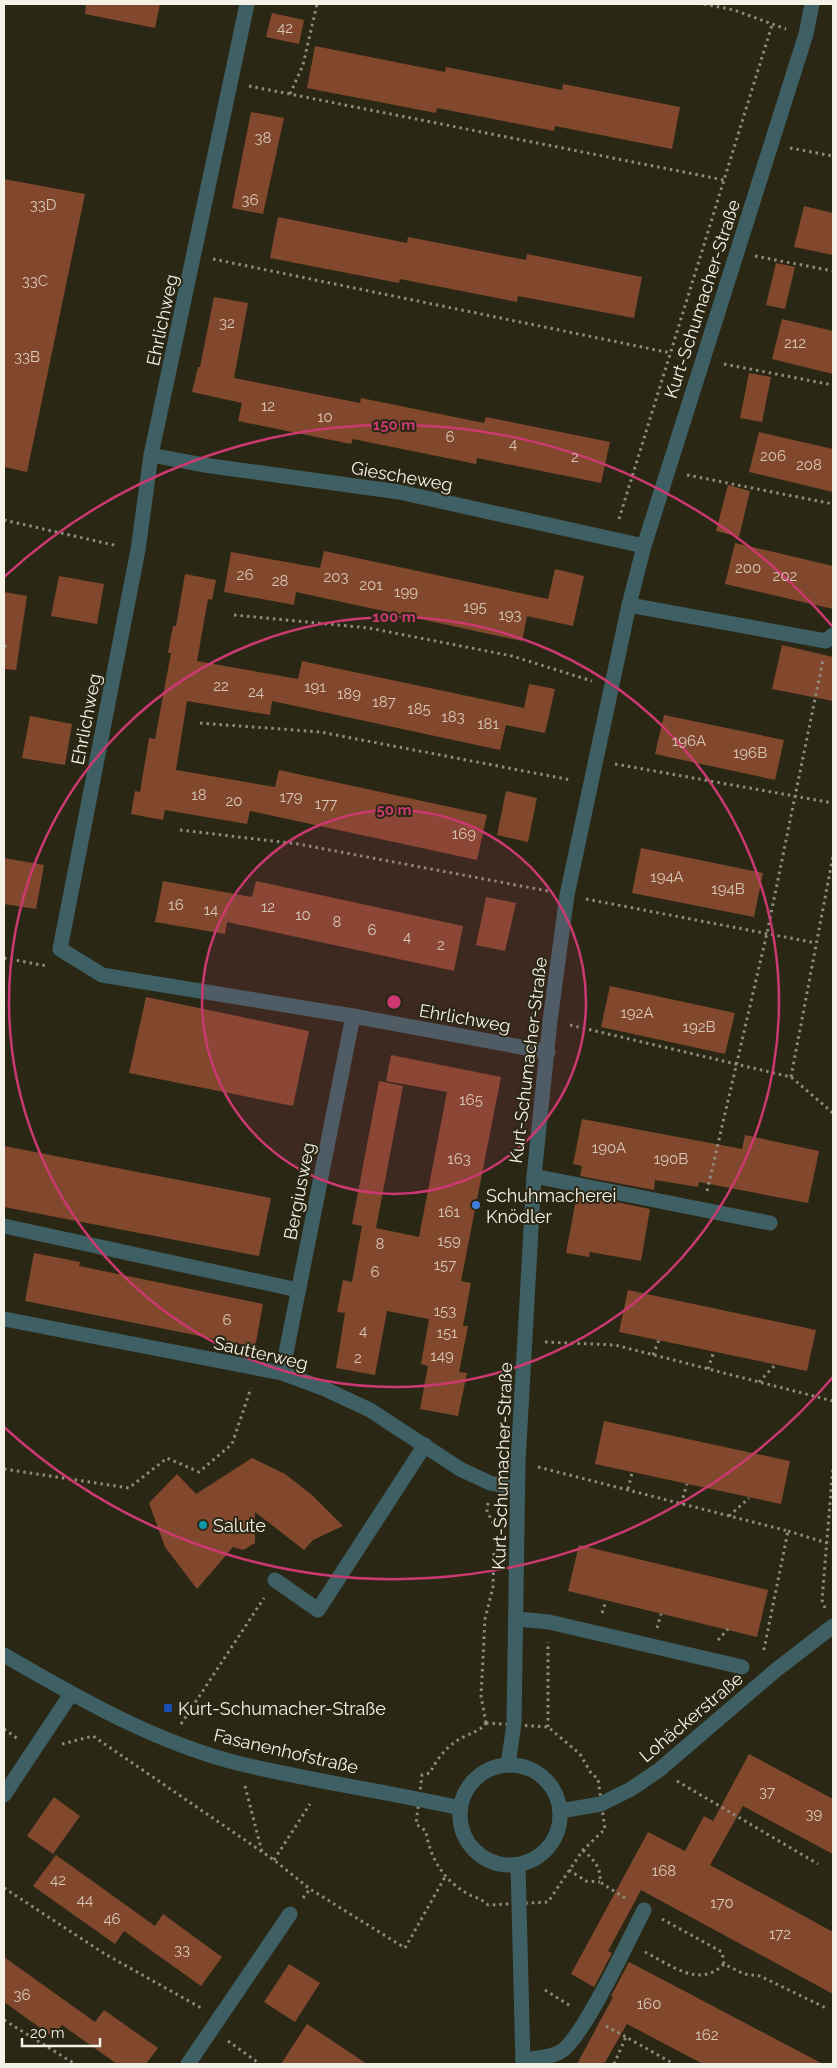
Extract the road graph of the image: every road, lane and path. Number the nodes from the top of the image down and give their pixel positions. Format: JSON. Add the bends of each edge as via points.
{"nodes":[{"id":1,"x":247,"y":4,"type":"edge"},
{"id":2,"x":317,"y":4,"type":"edge"},
{"id":3,"x":704,"y":4,"type":"edge"},
{"id":4,"x":812,"y":4,"type":"edge"},
{"id":5,"x":772,"y":25,"type":"junction"},
{"id":6,"x":806,"y":34,"type":"junction"},
{"id":7,"x":231,"y":82,"type":"junction"},
{"id":8,"x":290,"y":94,"type":"junction"},
{"id":9,"x":771,"y":144,"type":"junction"},
{"id":10,"x":833,"y":156,"type":"edge"},
{"id":11,"x":724,"y":180,"type":"junction"},
{"id":12,"x":736,"y":252,"type":"junction"},
{"id":13,"x":195,"y":256,"type":"junction"},
{"id":14,"x":833,"y":271,"type":"edge"},
{"id":15,"x":671,"y":353,"type":"junction"},
{"id":16,"x":702,"y":360,"type":"junction"},
{"id":17,"x":833,"y":385,"type":"edge"},
{"id":18,"x":151,"y":454,"type":"junction"},
{"id":19,"x":667,"y":471,"type":"junction"},
{"id":20,"x":833,"y":504,"type":"edge"},
{"id":21,"x":4,"y":520,"type":"edge"},
{"id":22,"x":612,"y":539,"type":"junction"},
{"id":23,"x":644,"y":546,"type":"junction"},
{"id":24,"x":138,"y":550,"type":"junction"},
{"id":25,"x":629,"y":606,"type":"junction"},
{"id":26,"x":234,"y":615,"type":"dead end"},
{"id":27,"x":830,"y":638,"type":"edge"},
{"id":28,"x":611,"y":688,"type":"junction"},
{"id":29,"x":200,"y":723,"type":"dead end"},
{"id":30,"x":596,"y":760,"type":"junction"},
{"id":31,"x":591,"y":784,"type":"junction"},
{"id":32,"x":795,"y":797,"type":"junction"},
{"id":33,"x":833,"y":803,"type":"edge"},
{"id":34,"x":180,"y":830,"type":"dead end"},
{"id":35,"x":833,"y":856,"type":"edge"},
{"id":36,"x":567,"y":895,"type":"junction"},
{"id":37,"x":767,"y":933,"type":"junction"},
{"id":38,"x":816,"y":943,"type":"junction"},
{"id":39,"x":60,"y":948,"type":"junction"},
{"id":40,"x":4,"y":958,"type":"edge"},
{"id":41,"x":353,"y":1016,"type":"junction"},
{"id":42,"x":550,"y":1020,"type":"junction"},
{"id":43,"x":548,"y":1052,"type":"junction"},
{"id":44,"x":737,"y":1062,"type":"junction"},
{"id":45,"x":792,"y":1077,"type":"junction"},
{"id":46,"x":833,"y":1113,"type":"edge"},
{"id":47,"x":534,"y":1176,"type":"junction"},
{"id":48,"x":703,"y":1211,"type":"junction"},
{"id":49,"x":770,"y":1224,"type":"dead end"},
{"id":50,"x":4,"y":1226,"type":"edge"},
{"id":51,"x":298,"y":1290,"type":"junction"},
{"id":52,"x":4,"y":1319,"type":"edge"},
{"id":53,"x":659,"y":1340,"type":"dead end"},
{"id":54,"x":525,"y":1342,"type":"junction"},
{"id":55,"x":714,"y":1351,"type":"dead end"},
{"id":56,"x":653,"y":1355,"type":"junction"},
{"id":57,"x":776,"y":1364,"type":"dead end"},
{"id":58,"x":258,"y":1369,"type":"junction"},
{"id":59,"x":708,"y":1369,"type":"junction"},
{"id":60,"x":282,"y":1373,"type":"junction"},
{"id":61,"x":759,"y":1382,"type":"junction"},
{"id":62,"x":833,"y":1401,"type":"edge"},
{"id":63,"x":425,"y":1445,"type":"junction"},
{"id":64,"x":518,"y":1462,"type":"junction"},
{"id":65,"x":833,"y":1467,"type":"edge"},
{"id":66,"x":4,"y":1469,"type":"edge"},
{"id":67,"x":632,"y":1472,"type":"dead end"},
{"id":68,"x":490,"y":1482,"type":"junction"},
{"id":69,"x":687,"y":1484,"type":"dead end"},
{"id":70,"x":517,"y":1488,"type":"junction"},
{"id":71,"x":628,"y":1490,"type":"junction"},
{"id":72,"x":749,"y":1498,"type":"dead end"},
{"id":73,"x":681,"y":1504,"type":"junction"},
{"id":74,"x":729,"y":1517,"type":"junction"},
{"id":75,"x":788,"y":1531,"type":"junction"},
{"id":76,"x":494,"y":1532,"type":"dead end"},
{"id":77,"x":494,"y":1541,"type":"dead end"},
{"id":78,"x":827,"y":1542,"type":"junction"},
{"id":79,"x":275,"y":1580,"type":"joint"},
{"id":80,"x":517,"y":1618,"type":"junction"},
{"id":81,"x":831,"y":1621,"type":"edge"},
{"id":82,"x":548,"y":1622,"type":"junction"},
{"id":83,"x":4,"y":1655,"type":"edge"},
{"id":84,"x":762,"y":1659,"type":"dead end"},
{"id":85,"x":742,"y":1667,"type":"dead end"},
{"id":86,"x":71,"y":1694,"type":"junction"},
{"id":87,"x":486,"y":1723,"type":"junction"},
{"id":88,"x":514,"y":1724,"type":"junction"},
{"id":89,"x":548,"y":1727,"type":"junction"},
{"id":90,"x":170,"y":1740,"type":"junction"},
{"id":91,"x":35,"y":1751,"type":"junction"},
{"id":92,"x":239,"y":1763,"type":"junction"},
{"id":93,"x":508,"y":1765,"type":"junction"},
{"id":94,"x":659,"y":1770,"type":"junction"},
{"id":95,"x":4,"y":1795,"type":"edge"},
{"id":96,"x":419,"y":1799,"type":"junction"},
{"id":97,"x":310,"y":1804,"type":"dead end"},
{"id":98,"x":601,"y":1804,"type":"junction"},
{"id":99,"x":460,"y":1808,"type":"junction"},
{"id":100,"x":560,"y":1811,"type":"junction"},
{"id":101,"x":583,"y":1850,"type":"junction"},
{"id":102,"x":262,"y":1853,"type":"junction"},
{"id":103,"x":274,"y":1860,"type":"junction"},
{"id":104,"x":818,"y":1864,"type":"dead end"},
{"id":105,"x":518,"y":1865,"type":"junction"},
{"id":106,"x":569,"y":1870,"type":"junction"},
{"id":107,"x":445,"y":1877,"type":"junction"},
{"id":108,"x":600,"y":1882,"type":"junction"},
{"id":109,"x":4,"y":1888,"type":"edge"},
{"id":110,"x":520,"y":1904,"type":"junction"},
{"id":111,"x":644,"y":1910,"type":"junction"},
{"id":112,"x":290,"y":1914,"type":"dead end"},
{"id":113,"x":626,"y":1943,"type":"junction"},
{"id":114,"x":724,"y":1964,"type":"junction"},
{"id":115,"x":826,"y":2008,"type":"dead end"},
{"id":116,"x":4,"y":2020,"type":"edge"},
{"id":117,"x":215,"y":2023,"type":"junction"},
{"id":118,"x":523,"y":2062,"type":"edge"},
{"id":119,"x":75,"y":2064,"type":"edge"},
{"id":120,"x":188,"y":2064,"type":"edge"},
{"id":121,"x":260,"y":2064,"type":"edge"},
{"id":122,"x":614,"y":2064,"type":"edge"},
{"id":123,"x":674,"y":2064,"type":"edge"}],
"edges":[{"from":1,"to":7,"type":"street","name":"Ehrlichweg"},
{"from":2,"to":8,"type":"path","via":[[303,65]]},
{"from":3,"to":5,"type":"path","via":[[734,10]]},
{"from":4,"to":6,"type":"street","name":"Kurt-Schumacher-Straße"},
{"from":5,"to":6,"type":"path"},
{"from":5,"to":11,"type":"path"},
{"from":6,"to":9,"type":"street","name":"Kurt-Schumacher-Straße"},
{"from":7,"to":8,"type":"path"},
{"from":7,"to":13,"type":"street","name":"Ehrlichweg"},
{"from":8,"to":11,"type":"path"},
{"from":9,"to":10,"type":"path"},
{"from":9,"to":12,"type":"street","name":"Kurt-Schumacher-Straße"},
{"from":11,"to":15,"type":"path"},
{"from":12,"to":14,"type":"path"},
{"from":12,"to":16,"type":"street","name":"Kurt-Schumacher-Straße"},
{"from":13,"to":15,"type":"path"},
{"from":13,"to":18,"type":"street","name":"Ehrlichweg"},
{"from":15,"to":22,"type":"path"},
{"from":16,"to":17,"type":"path"},
{"from":16,"to":19,"type":"street","name":"Kurt-Schumacher-Straße"},
{"from":18,"to":22,"type":"street","name":"Giescheweg","via":[[204,465],[399,492]]},
{"from":18,"to":24,"type":"street","name":"Ehrlichweg"},
{"from":19,"to":20,"type":"path"},
{"from":19,"to":23,"type":"street","name":"Kurt-Schumacher-Straße"},
{"from":21,"to":24,"type":"path"},
{"from":22,"to":23,"type":"street","name":"Giescheweg"},
{"from":23,"to":25,"type":"street","name":"Kurt-Schumacher-Straße"},
{"from":24,"to":39,"type":"street","name":"Ehrlichweg"},
{"from":25,"to":27,"type":"street"},
{"from":25,"to":28,"type":"street","name":"Kurt-Schumacher-Straße"},
{"from":26,"to":28,"type":"path","via":[[379,630],[512,656]]},
{"from":27,"to":32,"type":"path"},
{"from":28,"to":30,"type":"street","name":"Kurt-Schumacher-Straße"},
{"from":29,"to":31,"type":"path","via":[[320,732]]},
{"from":30,"to":31,"type":"street","name":"Kurt-Schumacher-Straße"},
{"from":30,"to":32,"type":"path"},
{"from":31,"to":36,"type":"street","name":"Kurt-Schumacher-Straße"},
{"from":32,"to":33,"type":"path"},
{"from":32,"to":37,"type":"path"},
{"from":34,"to":36,"type":"path","via":[[298,844]]},
{"from":35,"to":38,"type":"path"},
{"from":36,"to":37,"type":"path"},
{"from":36,"to":42,"type":"street","name":"Kurt-Schumacher-Straße"},
{"from":37,"to":38,"type":"path"},
{"from":37,"to":44,"type":"path"},
{"from":38,"to":45,"type":"path"},
{"from":39,"to":40,"type":"path","via":[[53,967]]},
{"from":39,"to":41,"type":"street","name":"Ehrlichweg","via":[[102,975]]},
{"from":41,"to":43,"type":"street","name":"Ehrlichweg"},
{"from":41,"to":51,"type":"street","name":"Bergiusweg"},
{"from":42,"to":43,"type":"street","name":"Kurt-Schumacher-Straße"},
{"from":42,"to":44,"type":"path"},
{"from":43,"to":47,"type":"street","name":"Kurt-Schumacher-Straße"},
{"from":44,"to":45,"type":"path"},
{"from":44,"to":48,"type":"path"},
{"from":45,"to":46,"type":"path"},
{"from":47,"to":48,"type":"street"},
{"from":47,"to":54,"type":"street","name":"Kurt-Schumacher-Straße"},
{"from":48,"to":49,"type":"street"},
{"from":50,"to":51,"type":"street"},
{"from":51,"to":60,"type":"street","name":"Bergiusweg"},
{"from":52,"to":58,"type":"street","name":"Sautterweg"},
{"from":53,"to":56,"type":"path"},
{"from":54,"to":56,"type":"path","via":[[615,1345]]},
{"from":54,"to":64,"type":"street","name":"Kurt-Schumacher-Straße"},
{"from":55,"to":59,"type":"path"},
{"from":56,"to":59,"type":"path"},
{"from":57,"to":61,"type":"path"},
{"from":58,"to":60,"type":"street","name":"Sautterweg"},
{"from":58,"to":66,"type":"path","via":[[232,1444],[199,1472],[167,1458],[129,1488]]},
{"from":59,"to":61,"type":"path"},
{"from":60,"to":63,"type":"street","name":"Sautterweg","via":[[370,1410]]},
{"from":61,"to":62,"type":"path"},
{"from":63,"to":68,"type":"street","name":"Sautterweg","via":[[460,1469]]},
{"from":63,"to":79,"type":"street","via":[[318,1610]]},
{"from":64,"to":70,"type":"street","name":"Kurt-Schumacher-Straße"},
{"from":64,"to":71,"type":"path"},
{"from":65,"to":78,"type":"path"},
{"from":67,"to":71,"type":"path"},
{"from":68,"to":70,"type":"street","name":"Sautterweg"},
{"from":68,"to":76,"type":"path","via":[[487,1511],[494,1522]]},
{"from":69,"to":73,"type":"path"},
{"from":70,"to":80,"type":"street","name":"Kurt-Schumacher-Straße"},
{"from":71,"to":73,"type":"path"},
{"from":72,"to":74,"type":"path"},
{"from":73,"to":74,"type":"path"},
{"from":74,"to":75,"type":"path"},
{"from":75,"to":78,"type":"path"},
{"from":75,"to":84,"type":"path"},
{"from":77,"to":87,"type":"path","via":[[493,1587],[485,1619],[482,1687]]},
{"from":78,"to":81,"type":"path","via":[[822,1600]]},
{"from":79,"to":90,"type":"path"},
{"from":80,"to":82,"type":"street"},
{"from":80,"to":88,"type":"street","name":"Kurt-Schumacher-Straße"},
{"from":81,"to":94,"type":"street","name":"Lohäckerstraße"},
{"from":82,"to":85,"type":"street"},
{"from":82,"to":89,"type":"path"},
{"from":83,"to":86,"type":"street","name":"Fasanenhofstraße"},
{"from":86,"to":90,"type":"street","name":"Fasanenhofstraße"},
{"from":86,"to":91,"type":"street"},
{"from":87,"to":88,"type":"path"},
{"from":87,"to":96,"type":"path","via":[[481,1730],[465,1736],[438,1758],[430,1773],[422,1774]]},
{"from":88,"to":89,"type":"path"},
{"from":88,"to":93,"type":"street","name":"Kurt-Schumacher-Straße"},
{"from":89,"to":98,"type":"path","via":[[580,1754],[590,1773],[598,1779]]},
{"from":90,"to":92,"type":"street","name":"Fasanenhofstraße"},
{"from":91,"to":95,"type":"street"},
{"from":91,"to":102,"type":"path","via":[[93,1736]]},
{"from":92,"to":96,"type":"street","name":"Fasanenhofstraße"},
{"from":92,"to":102,"type":"path"},
{"from":93,"to":99,"type":"street","via":[[491,1769],[476,1778],[465,1792]]},
{"from":93,"to":100,"type":"street","via":[[537,1773],[549,1784]]},
{"from":94,"to":98,"type":"street","name":"Lohäckerstraße"},
{"from":94,"to":104,"type":"path"},
{"from":96,"to":99,"type":"street","name":"Fasanenhofstraße"},
{"from":96,"to":107,"type":"path","via":[[416,1824],[426,1831],[429,1851]]},
{"from":97,"to":103,"type":"path"},
{"from":98,"to":100,"type":"street","name":"Lohäckerstraße"},
{"from":98,"to":101,"type":"path","via":[[605,1829]]},
{"from":99,"to":105,"type":"street","via":[[462,1831],[474,1851],[502,1865]]},
{"from":100,"to":105,"type":"street","via":[[559,1826],[549,1846],[532,1860]]},
{"from":101,"to":106,"type":"path"},
{"from":101,"to":108,"type":"path","via":[[596,1862],[601,1872]]},
{"from":102,"to":103,"type":"path"},
{"from":103,"to":107,"type":"path","via":[[310,1889],[406,1948]]},
{"from":105,"to":110,"type":"street"},
{"from":106,"to":108,"type":"path","via":[[586,1881]]},
{"from":106,"to":110,"type":"path","via":[[548,1902]]},
{"from":107,"to":110,"type":"path","via":[[488,1905]]},
{"from":108,"to":111,"type":"path"},
{"from":109,"to":117,"type":"path"},
{"from":110,"to":118,"type":"street"},
{"from":111,"to":113,"type":"street"},
{"from":111,"to":114,"type":"path","via":[[722,1952]]},
{"from":112,"to":117,"type":"street"},
{"from":113,"to":114,"type":"path","via":[[696,1977],[715,1974]]},
{"from":113,"to":118,"type":"street","via":[[569,2046],[560,2053]]},
{"from":114,"to":115,"type":"path","via":[[744,1974],[760,1976]]},
{"from":116,"to":119,"type":"path"},
{"from":117,"to":120,"type":"street"},
{"from":117,"to":121,"type":"path"},
{"from":122,"to":123,"type":"path","via":[[626,2038]]}]}
